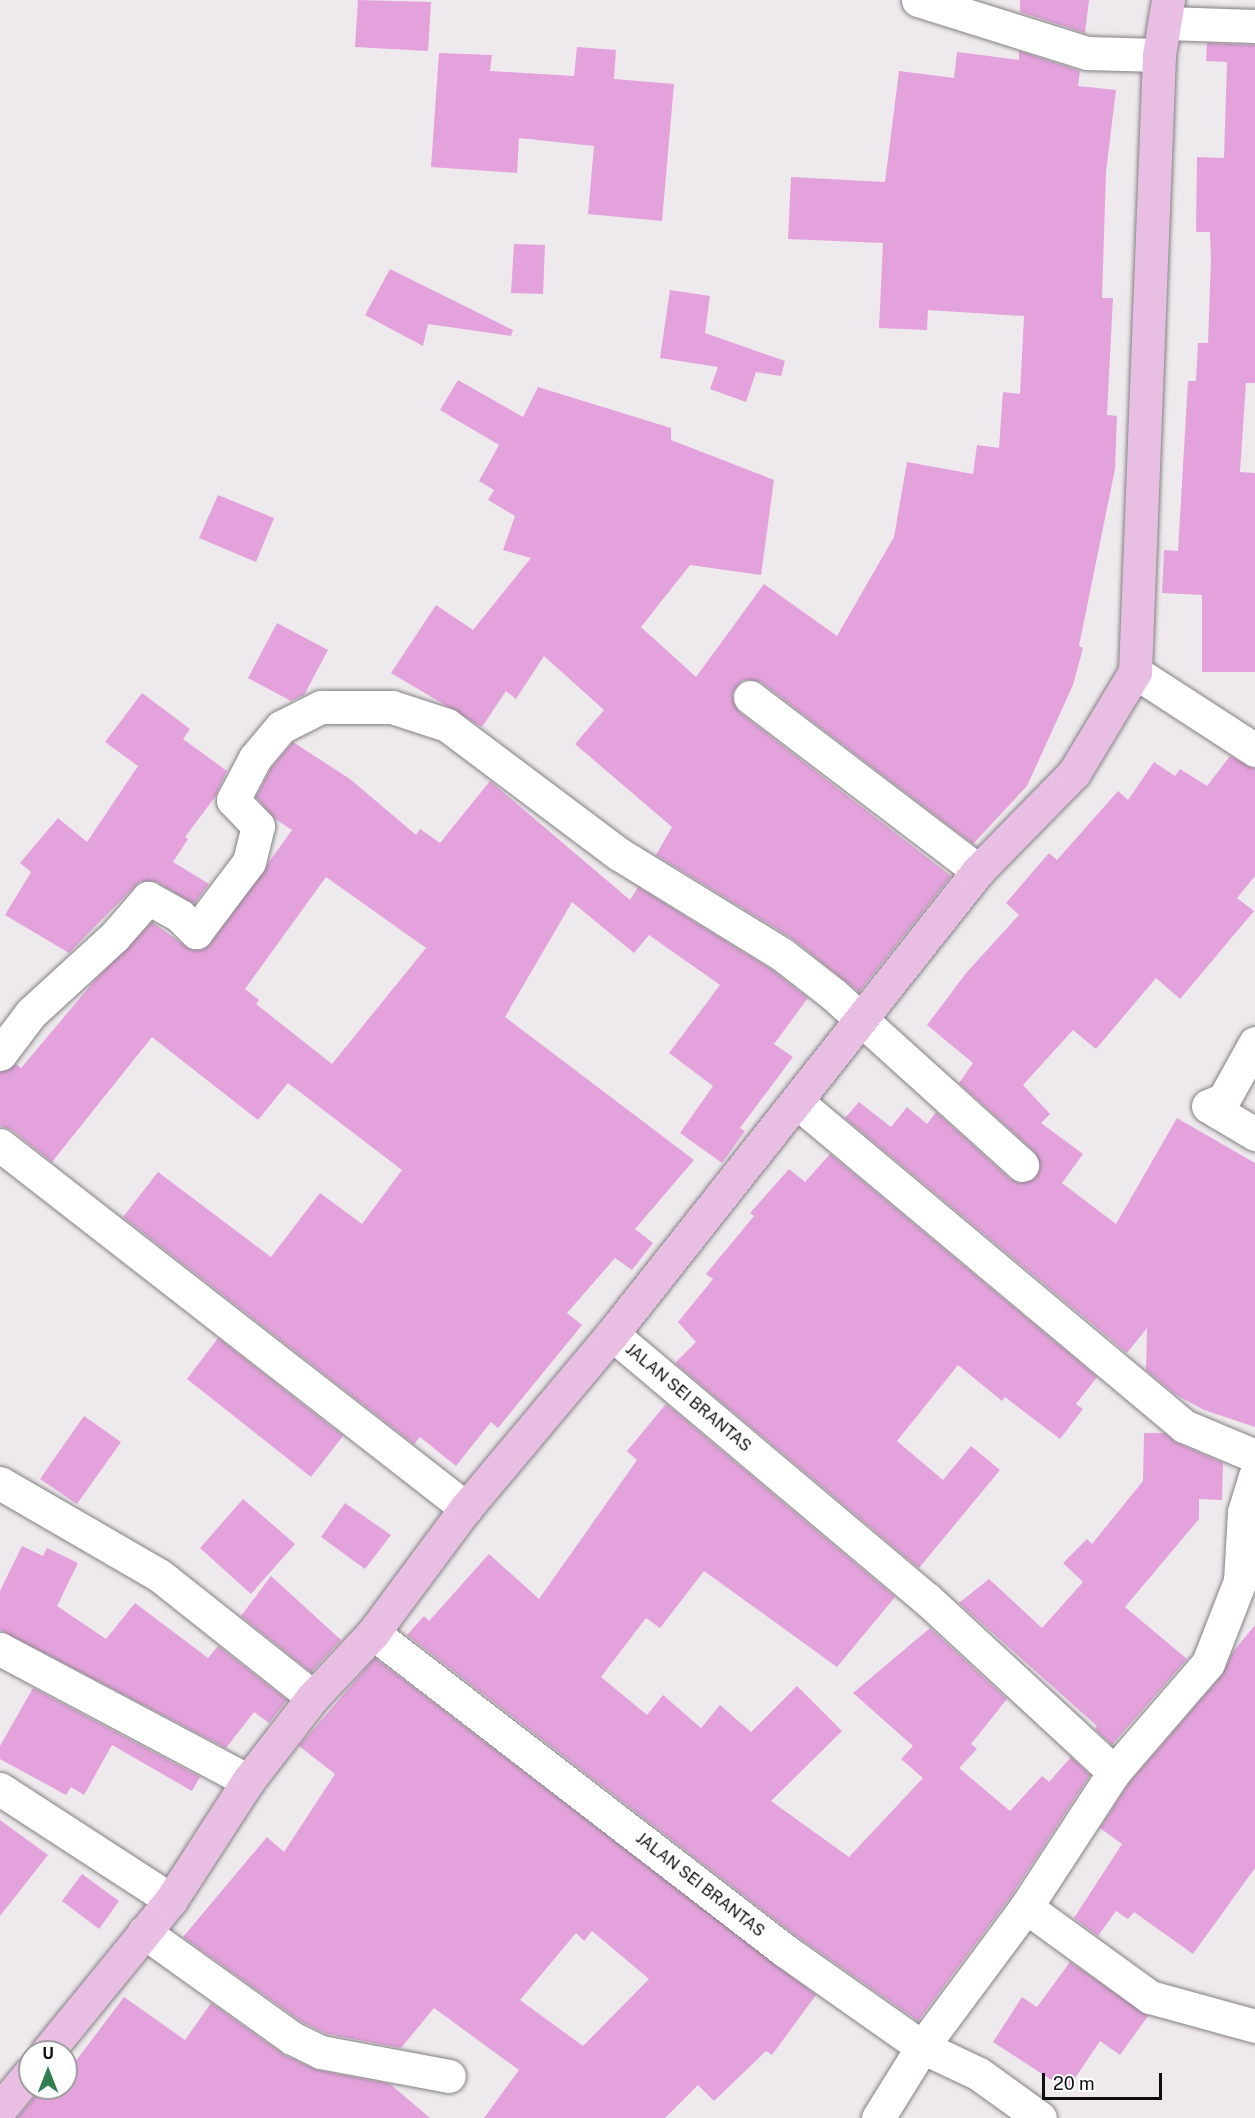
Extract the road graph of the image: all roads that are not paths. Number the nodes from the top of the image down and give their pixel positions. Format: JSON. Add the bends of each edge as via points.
{"nodes":[{"id":1,"x":918,"y":0,"type":"edge"},
{"id":2,"x":1164,"y":26,"type":"edge"},
{"id":3,"x":1255,"y":26,"type":"edge"},
{"id":4,"x":1135,"y":672,"type":"junction"},
{"id":5,"x":750,"y":697,"type":"dead end"},
{"id":6,"x":1255,"y":750,"type":"edge"},
{"id":7,"x":978,"y":871,"type":"junction"},
{"id":8,"x":862,"y":1022,"type":"junction"},
{"id":9,"x":1255,"y":1043,"type":"edge"},
{"id":10,"x":0,"y":1054,"type":"edge"},
{"id":11,"x":797,"y":1102,"type":"junction"},
{"id":12,"x":1255,"y":1134,"type":"edge"},
{"id":13,"x":0,"y":1145,"type":"edge"},
{"id":14,"x":1023,"y":1165,"type":"dead end"},
{"id":15,"x":612,"y":1334,"type":"junction"},
{"id":16,"x":1255,"y":1456,"type":"edge"},
{"id":17,"x":1255,"y":1476,"type":"edge"},
{"id":18,"x":0,"y":1483,"type":"edge"},
{"id":19,"x":466,"y":1508,"type":"junction"},
{"id":20,"x":373,"y":1633,"type":"junction"},
{"id":21,"x":0,"y":1648,"type":"edge"},
{"id":22,"x":313,"y":1697,"type":"junction"},
{"id":23,"x":1114,"y":1772,"type":"junction"},
{"id":24,"x":248,"y":1782,"type":"junction"},
{"id":25,"x":0,"y":1789,"type":"edge"},
{"id":26,"x":171,"y":1900,"type":"junction"},
{"id":27,"x":1026,"y":1907,"type":"junction"},
{"id":28,"x":144,"y":1932,"type":"junction"},
{"id":29,"x":1255,"y":2026,"type":"edge"},
{"id":30,"x":57,"y":2040,"type":"edge"},
{"id":31,"x":922,"y":2047,"type":"junction"},
{"id":32,"x":449,"y":2076,"type":"dead end"},
{"id":33,"x":18,"y":2092,"type":"edge"},
{"id":34,"x":5,"y":2112,"type":"edge"},
{"id":35,"x":878,"y":2118,"type":"edge"},
{"id":36,"x":1040,"y":2118,"type":"edge"}],
"edges":[{"from":1,"to":2,"type":"street","via":[[1087,53]]},
{"from":2,"to":3,"type":"street"},
{"from":2,"to":4,"type":"main road"},
{"from":4,"to":6,"type":"street"},
{"from":4,"to":7,"type":"main road","via":[[1074,773]]},
{"from":5,"to":7,"type":"street"},
{"from":7,"to":8,"type":"main road"},
{"from":8,"to":10,"type":"street","via":[[783,955],[619,854],[447,724],[392,707],[357,705],[321,707],[281,727],[255,758],[234,800],[258,826],[249,862],[196,932],[180,916],[148,898],[114,937],[31,1013]]},
{"from":8,"to":11,"type":"main road"},
{"from":8,"to":14,"type":"street"},
{"from":9,"to":12,"type":"street","via":[[1224,1099],[1208,1106]]},
{"from":11,"to":15,"type":"main road"},
{"from":11,"to":16,"type":"street","via":[[1184,1426]]},
{"from":13,"to":19,"type":"street"},
{"from":15,"to":19,"type":"main road"},
{"from":15,"to":23,"type":"street","name":"JALAN SEI BRANTAS","via":[[927,1599]]},
{"from":17,"to":23,"type":"street","via":[[1244,1512],[1240,1581],[1208,1663]]},
{"from":18,"to":22,"type":"street","via":[[159,1575]]},
{"from":19,"to":20,"type":"main road"},
{"from":20,"to":22,"type":"main road"},
{"from":20,"to":31,"type":"street","name":"JALAN SEI BRANTAS","via":[[784,1950]]},
{"from":21,"to":24,"type":"street"},
{"from":22,"to":24,"type":"main road"},
{"from":23,"to":27,"type":"street"},
{"from":24,"to":26,"type":"main road"},
{"from":25,"to":26,"type":"street"},
{"from":26,"to":28,"type":"main road"},
{"from":27,"to":29,"type":"street","via":[[1150,1997]]},
{"from":27,"to":31,"type":"street"},
{"from":28,"to":30,"type":"main road"},
{"from":28,"to":32,"type":"street","via":[[292,2038],[321,2052]]},
{"from":31,"to":35,"type":"street"},
{"from":31,"to":36,"type":"street","name":"JALAN SEI BRANTAS","via":[[979,2074]]},
{"from":33,"to":34,"type":"main road"}]}
